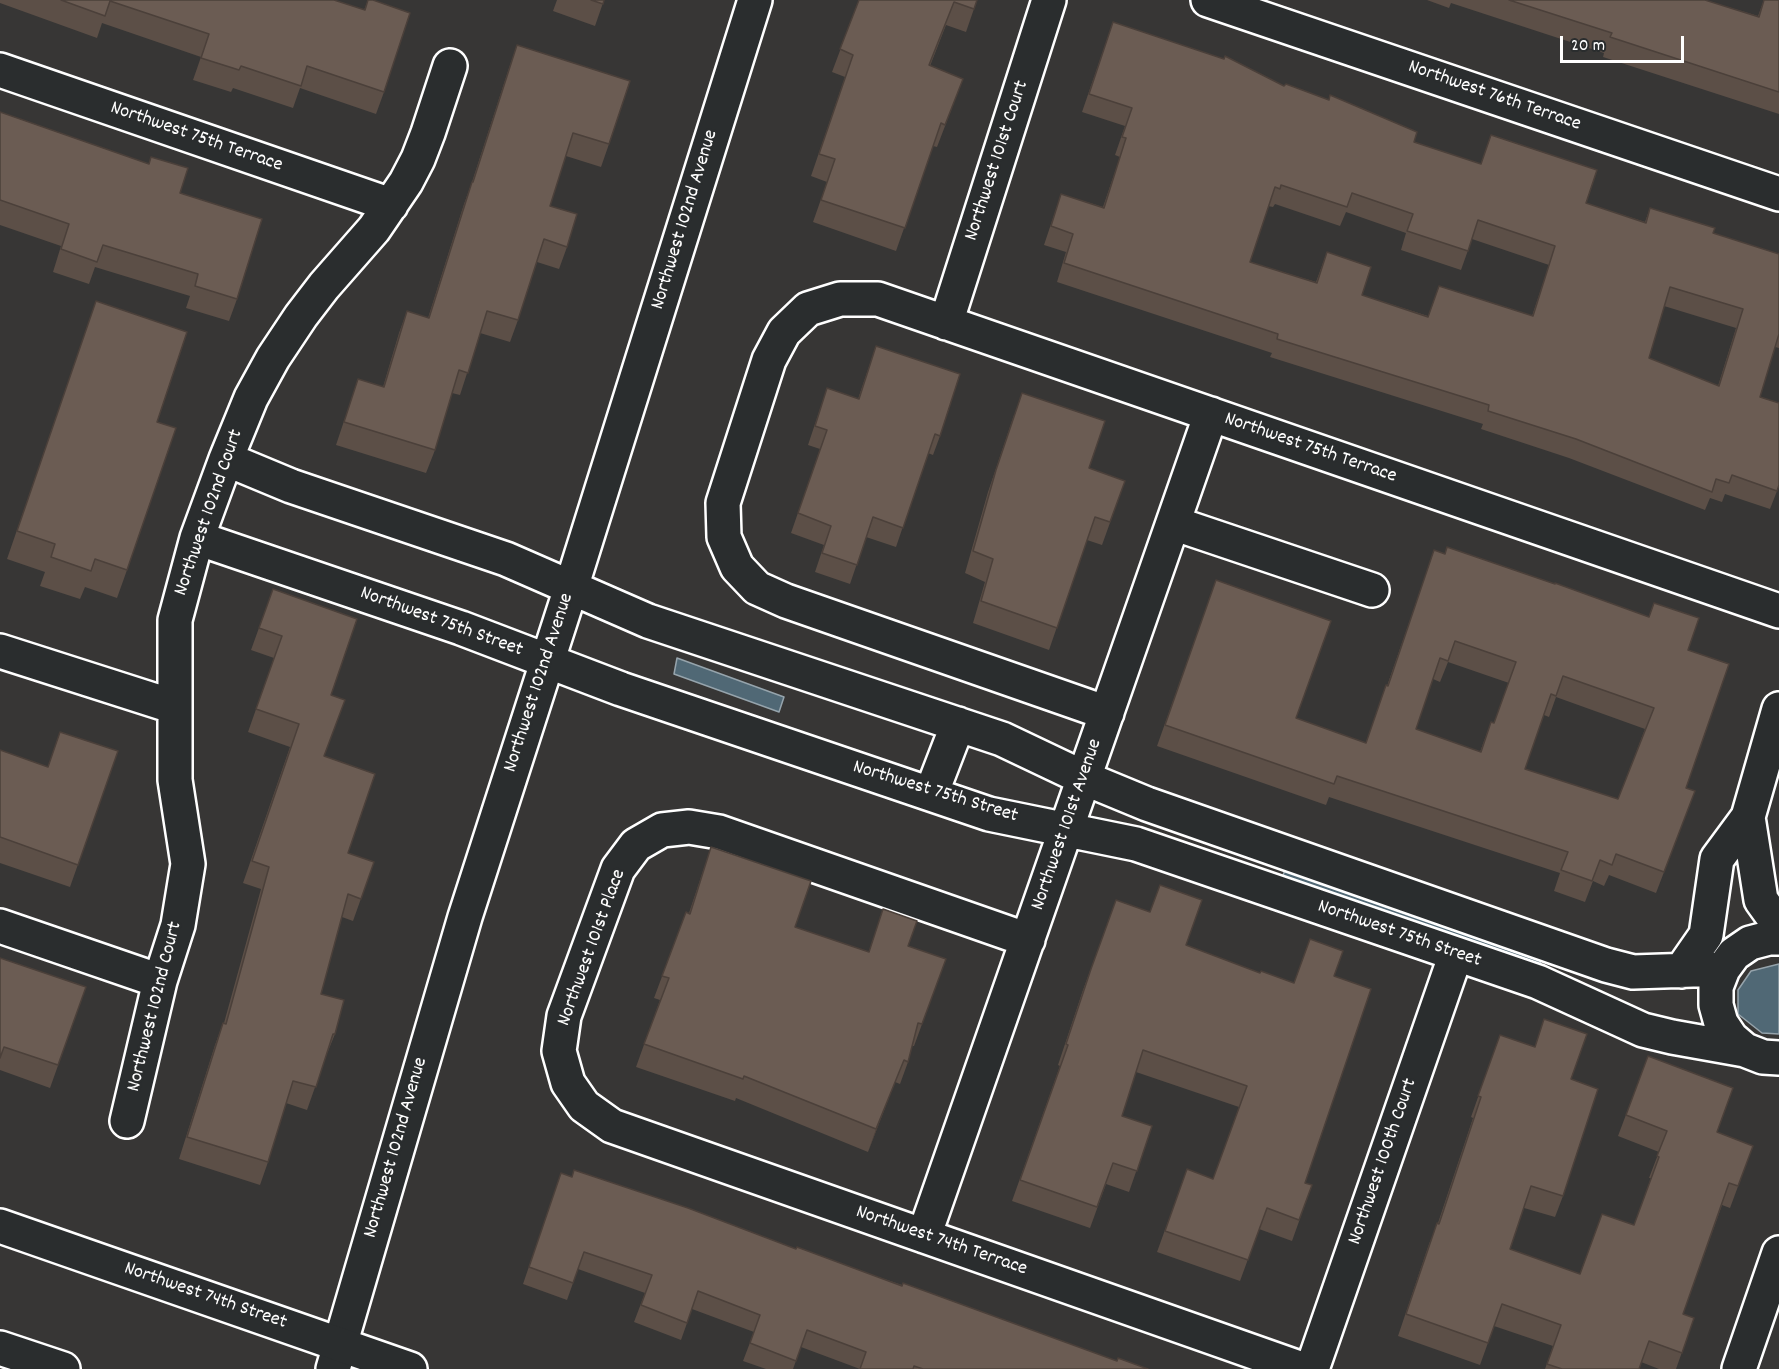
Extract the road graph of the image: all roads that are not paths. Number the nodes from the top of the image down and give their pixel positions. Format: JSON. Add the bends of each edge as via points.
{"nodes":[{"id":1,"x":755,"y":0,"type":"edge"},
{"id":2,"x":1049,"y":0,"type":"edge"},
{"id":3,"x":1208,"y":0,"type":"edge"},
{"id":4,"x":450,"y":66,"type":"dead end"},
{"id":5,"x":0,"y":70,"type":"edge"},
{"id":6,"x":1779,"y":194,"type":"edge"},
{"id":7,"x":391,"y":205,"type":"junction"},
{"id":8,"x":946,"y":323,"type":"junction"},
{"id":9,"x":1211,"y":414,"type":"junction"},
{"id":10,"x":226,"y":459,"type":"junction"},
{"id":11,"x":1173,"y":523,"type":"junction"},
{"id":12,"x":197,"y":538,"type":"junction"},
{"id":13,"x":571,"y":588,"type":"junction"},
{"id":14,"x":1372,"y":590,"type":"dead end"},
{"id":15,"x":1779,"y":611,"type":"edge"},
{"id":16,"x":0,"y":651,"type":"edge"},
{"id":17,"x":547,"y":661,"type":"junction"},
{"id":18,"x":175,"y":707,"type":"junction"},
{"id":19,"x":1779,"y":709,"type":"edge"},
{"id":20,"x":1107,"y":713,"type":"junction"},
{"id":21,"x":958,"y":724,"type":"junction"},
{"id":22,"x":1084,"y":778,"type":"junction"},
{"id":23,"x":931,"y":794,"type":"junction"},
{"id":24,"x":1748,"y":817,"type":"junction"},
{"id":25,"x":1066,"y":830,"type":"junction"},
{"id":26,"x":1779,"y":925,"type":"edge"},
{"id":27,"x":0,"y":926,"type":"edge"},
{"id":28,"x":1779,"y":938,"type":"edge"},
{"id":29,"x":1028,"y":940,"type":"junction"},
{"id":30,"x":1456,"y":954,"type":"junction"},
{"id":31,"x":1723,"y":969,"type":"junction"},
{"id":32,"x":1681,"y":971,"type":"junction"},
{"id":33,"x":160,"y":981,"type":"junction"},
{"id":34,"x":1767,"y":1062,"type":"edge"},
{"id":35,"x":584,"y":1106,"type":"joint"},
{"id":36,"x":127,"y":1121,"type":"dead end"},
{"id":37,"x":0,"y":1226,"type":"edge"},
{"id":38,"x":924,"y":1236,"type":"junction"},
{"id":39,"x":1779,"y":1253,"type":"edge"},
{"id":40,"x":0,"y":1348,"type":"edge"},
{"id":41,"x":337,"y":1356,"type":"edge"},
{"id":42,"x":63,"y":1369,"type":"edge"},
{"id":43,"x":410,"y":1369,"type":"edge"},
{"id":44,"x":1302,"y":1369,"type":"edge"},
{"id":45,"x":1312,"y":1369,"type":"edge"},
{"id":46,"x":1739,"y":1369,"type":"edge"}],
"edges":[{"from":1,"to":13,"type":"street","name":"Northwest 102nd Avenue"},
{"from":2,"to":8,"type":"street","name":"Northwest 101st Court"},
{"from":3,"to":6,"type":"street","name":"Northwest 76th Terrace"},
{"from":4,"to":7,"type":"street","name":"Northwest 102nd Court","via":[[418,159]]},
{"from":5,"to":7,"type":"street","name":"Northwest 75th Terrace"},
{"from":7,"to":10,"type":"street","name":"Northwest 102nd Court","via":[[324,286],[273,358],[251,398]]},
{"from":8,"to":9,"type":"street","name":"Northwest 75th Terrace"},
{"from":8,"to":20,"type":"street","name":"Northwest 75th Terrace","via":[[878,299],[840,299],[808,309],[784,332],[769,360],[723,503],[724,537],[737,567],[757,588],[786,602]]},
{"from":9,"to":11,"type":"street","name":"Northwest 101st Avenue"},
{"from":9,"to":15,"type":"street","name":"Northwest 75th Terrace"},
{"from":10,"to":12,"type":"street","name":"Northwest 102nd Court"},
{"from":10,"to":13,"type":"street","name":"Northwest 75th Street","via":[[291,486],[506,559]]},
{"from":11,"to":14,"type":"street"},
{"from":11,"to":20,"type":"street","name":"Northwest 101st Avenue"},
{"from":12,"to":17,"type":"street","name":"Northwest 75th Street"},
{"from":12,"to":18,"type":"street","name":"Northwest 102nd Court","via":[[175,620]]},
{"from":13,"to":17,"type":"street","name":"Northwest 102nd Avenue"},
{"from":13,"to":21,"type":"street","name":"Northwest 75th Street","via":[[648,621]]},
{"from":16,"to":18,"type":"street"},
{"from":17,"to":23,"type":"street","name":"Northwest 75th Street"},
{"from":17,"to":41,"type":"street","name":"Northwest 102nd Avenue","via":[[465,917]]},
{"from":18,"to":33,"type":"street","name":"Northwest 102nd Court","via":[[176,780],[188,864],[178,925]]},
{"from":19,"to":24,"type":"street"},
{"from":20,"to":22,"type":"street","name":"Northwest 101st Avenue"},
{"from":21,"to":22,"type":"street","name":"Northwest 75th Street","via":[[1002,739]]},
{"from":21,"to":23,"type":"street"},
{"from":22,"to":25,"type":"street","name":"Northwest 101st Avenue"},
{"from":22,"to":32,"type":"street","name":"Northwest 75th Street","via":[[1147,804],[1606,965],[1633,972]]},
{"from":23,"to":25,"type":"street","name":"Northwest 75th Street","via":[[989,814]]},
{"from":24,"to":26,"type":"street","via":[[1761,900]]},
{"from":24,"to":32,"type":"street","via":[[1717,859],[1706,935]]},
{"from":25,"to":29,"type":"street","name":"Northwest 101st Avenue"},
{"from":25,"to":30,"type":"street","name":"Northwest 75th Street","via":[[1136,844]]},
{"from":27,"to":33,"type":"street"},
{"from":28,"to":31,"type":"street","via":[[1750,943],[1734,954]]},
{"from":29,"to":35,"type":"street","name":"Northwest 101st Place","via":[[719,832],[689,827],[662,830],[636,845],[618,869],[564,1016],[559,1051],[568,1083]]},
{"from":29,"to":38,"type":"street","name":"Northwest 101st Avenue"},
{"from":30,"to":34,"type":"street","name":"Northwest 75th Street","via":[[1538,982],[1643,1030]]},
{"from":30,"to":45,"type":"street","name":"Northwest 100th Court"},
{"from":31,"to":32,"type":"street","name":"Northwest 75th Street"},
{"from":31,"to":34,"type":"street","via":[[1716,987],[1721,1023],[1731,1038]]},
{"from":33,"to":36,"type":"street","name":"Northwest 102nd Court"},
{"from":35,"to":38,"type":"street","name":"Northwest 74th Terrace","via":[[612,1126]]},
{"from":37,"to":41,"type":"street","name":"Northwest 74th Street"},
{"from":38,"to":44,"type":"street","name":"Northwest 74th Terrace"},
{"from":39,"to":46,"type":"street"},
{"from":40,"to":42,"type":"street"},
{"from":41,"to":43,"type":"street","name":"Northwest 74th Street"}]}
